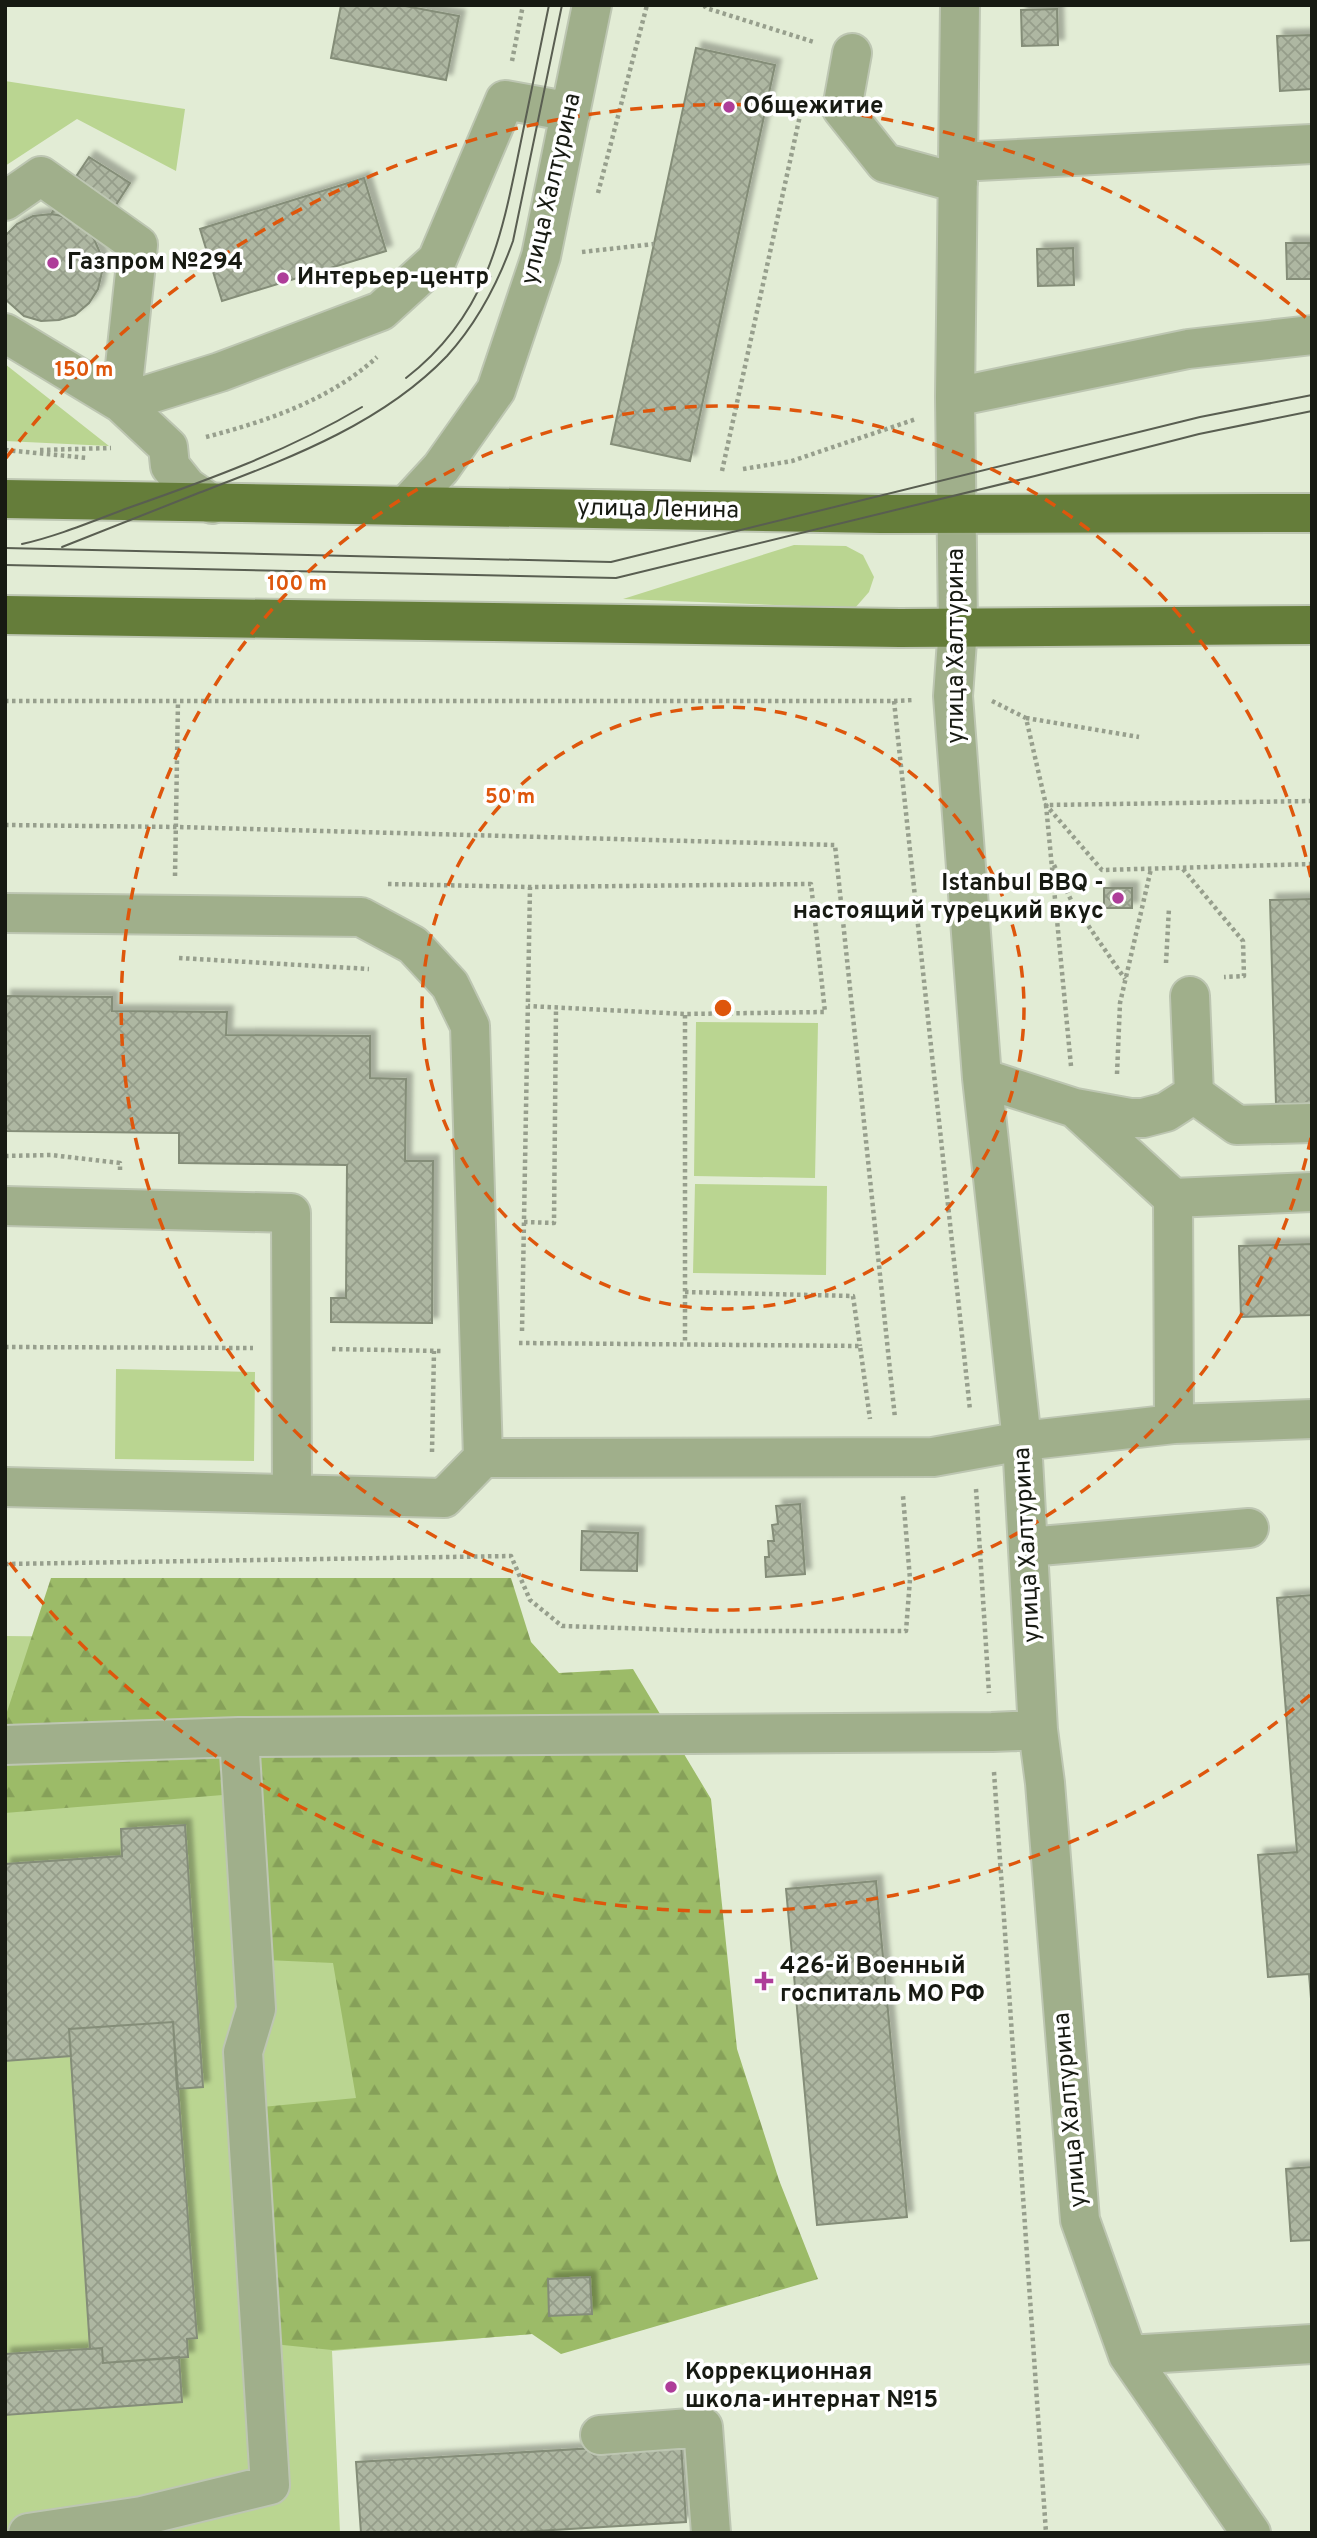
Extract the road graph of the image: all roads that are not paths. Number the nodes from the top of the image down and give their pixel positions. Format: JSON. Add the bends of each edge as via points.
{"nodes":[{"id":1,"x":593,"y":5,"type":"edge"},
{"id":2,"x":960,"y":5,"type":"edge"},
{"id":3,"x":852,"y":53,"type":"road end"},
{"id":4,"x":571,"y":112,"type":"junction"},
{"id":5,"x":1312,"y":144,"type":"edge"},
{"id":6,"x":958,"y":173,"type":"junction"},
{"id":7,"x":5,"y":201,"type":"edge"},
{"id":8,"x":5,"y":333,"type":"edge"},
{"id":9,"x":1312,"y":335,"type":"edge"},
{"id":10,"x":955,"y":397,"type":"junction"},
{"id":11,"x":121,"y":403,"type":"junction"},
{"id":12,"x":5,"y":499,"type":"edge"},
{"id":13,"x":212,"y":504,"type":"junction"},
{"id":14,"x":406,"y":506,"type":"junction"},
{"id":15,"x":957,"y":513,"type":"junction"},
{"id":16,"x":1312,"y":513,"type":"edge"},
{"id":17,"x":5,"y":615,"type":"edge"},
{"id":18,"x":1312,"y":625,"type":"edge"},
{"id":19,"x":958,"y":627,"type":"junction"},
{"id":20,"x":5,"y":913,"type":"edge"},
{"id":21,"x":1190,"y":996,"type":"dead end"},
{"id":22,"x":982,"y":1078,"type":"junction"},
{"id":23,"x":1194,"y":1094,"type":"junction"},
{"id":24,"x":1075,"y":1108,"type":"junction"},
{"id":25,"x":1312,"y":1123,"type":"edge"},
{"id":26,"x":1312,"y":1192,"type":"edge"},
{"id":27,"x":1173,"y":1198,"type":"junction"},
{"id":28,"x":5,"y":1206,"type":"edge"},
{"id":29,"x":1312,"y":1419,"type":"edge"},
{"id":30,"x":1174,"y":1424,"type":"junction"},
{"id":31,"x":1022,"y":1441,"type":"junction"},
{"id":32,"x":483,"y":1458,"type":"junction"},
{"id":33,"x":5,"y":1487,"type":"edge"},
{"id":34,"x":292,"y":1494,"type":"junction"},
{"id":35,"x":1249,"y":1528,"type":"dead end"},
{"id":36,"x":1028,"y":1547,"type":"junction"},
{"id":37,"x":1038,"y":1730,"type":"junction"},
{"id":38,"x":239,"y":1737,"type":"junction"},
{"id":39,"x":5,"y":1745,"type":"edge"},
{"id":40,"x":1312,"y":2344,"type":"edge"},
{"id":41,"x":1128,"y":2355,"type":"junction"},
{"id":42,"x":600,"y":2435,"type":"dead end"},
{"id":43,"x":28,"y":2533,"type":"edge"},
{"id":44,"x":711,"y":2533,"type":"edge"},
{"id":45,"x":1251,"y":2533,"type":"edge"}],
"edges":[{"from":1,"to":4,"type":"street","name":"улица Халтурина"},
{"from":2,"to":6,"type":"street","name":"улица Халтурина"},
{"from":3,"to":6,"type":"street","via":[[842,109],[885,163]]},
{"from":4,"to":11,"type":"street","via":[[505,100],[437,260],[381,311],[220,372]]},
{"from":4,"to":14,"type":"street","name":"улица Халтурина","via":[[541,256],[496,390],[441,468]]},
{"from":5,"to":6,"type":"street"},
{"from":6,"to":10,"type":"street","name":"улица Халтурина"},
{"from":7,"to":11,"type":"street","via":[[41,176],[138,245]]},
{"from":8,"to":11,"type":"street"},
{"from":9,"to":10,"type":"street","via":[[1188,349]]},
{"from":10,"to":15,"type":"street","name":"улица Халтурина"},
{"from":11,"to":13,"type":"street","via":[[168,447],[170,466],[187,487]]},
{"from":12,"to":13,"type":"main road","name":"улица Ленина"},
{"from":13,"to":14,"type":"main road","name":"улица Ленина"},
{"from":14,"to":15,"type":"main road","name":"улица Ленина"},
{"from":15,"to":16,"type":"main road","name":"улица Ленина"},
{"from":15,"to":19,"type":"street","name":"улица Халтурина"},
{"from":17,"to":19,"type":"main road"},
{"from":18,"to":19,"type":"main road"},
{"from":19,"to":22,"type":"street","name":"улица Халтурина","via":[[953,696]]},
{"from":20,"to":32,"type":"street","via":[[361,917],[413,945],[450,985],[470,1026]]},
{"from":21,"to":23,"type":"street"},
{"from":22,"to":24,"type":"street"},
{"from":22,"to":31,"type":"street","name":"улица Халтурина"},
{"from":23,"to":24,"type":"street","via":[[1166,1112],[1143,1118]]},
{"from":23,"to":25,"type":"street","via":[[1237,1125]]},
{"from":24,"to":27,"type":"street"},
{"from":26,"to":27,"type":"street"},
{"from":27,"to":30,"type":"street"},
{"from":28,"to":34,"type":"street","via":[[291,1213]]},
{"from":29,"to":30,"type":"street"},
{"from":30,"to":31,"type":"street"},
{"from":31,"to":32,"type":"street","via":[[933,1457]]},
{"from":31,"to":36,"type":"street","name":"улица Халтурина"},
{"from":32,"to":34,"type":"street","via":[[444,1498]]},
{"from":33,"to":34,"type":"street"},
{"from":35,"to":36,"type":"street"},
{"from":36,"to":37,"type":"street","name":"улица Халтурина"},
{"from":37,"to":38,"type":"street"},
{"from":37,"to":41,"type":"street","name":"улица Халтурина","via":[[1080,2220]]},
{"from":38,"to":39,"type":"street"},
{"from":38,"to":43,"type":"street","via":[[256,2009],[243,2052],[270,2485],[142,2516]]},
{"from":40,"to":41,"type":"street"},
{"from":41,"to":45,"type":"street","name":"улица Халтурина"},
{"from":42,"to":44,"type":"street","via":[[703,2427]]}]}
